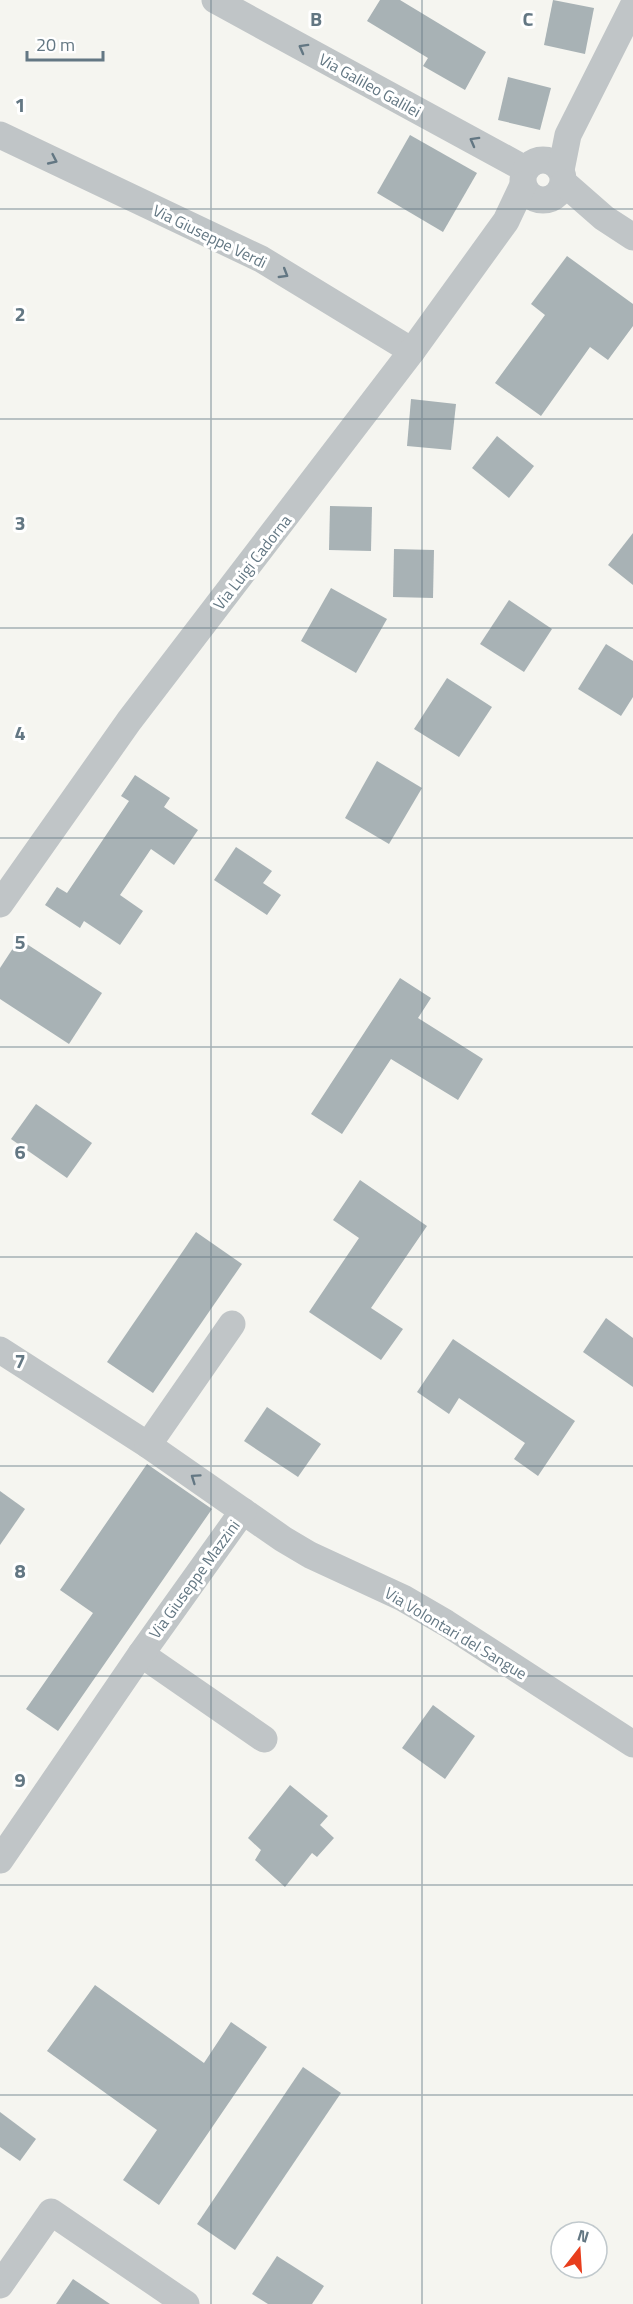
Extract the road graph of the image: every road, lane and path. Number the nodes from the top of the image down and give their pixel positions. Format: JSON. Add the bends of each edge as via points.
{"nodes":[{"id":1,"x":215,"y":0,"type":"edge"},
{"id":2,"x":633,"y":6,"type":"edge"},
{"id":3,"x":0,"y":135,"type":"edge"},
{"id":4,"x":544,"y":181,"type":"junction"},
{"id":5,"x":633,"y":237,"type":"edge"},
{"id":6,"x":412,"y":351,"type":"junction"},
{"id":7,"x":0,"y":904,"type":"edge"},
{"id":8,"x":232,"y":1324,"type":"dead end"},
{"id":9,"x":0,"y":1350,"type":"edge"},
{"id":10,"x":148,"y":1445,"type":"junction"},
{"id":11,"x":243,"y":1511,"type":"junction"},
{"id":12,"x":141,"y":1654,"type":"junction"},
{"id":13,"x":264,"y":1739,"type":"dead end"},
{"id":14,"x":633,"y":1744,"type":"edge"},
{"id":15,"x":0,"y":1860,"type":"edge"},
{"id":16,"x":0,"y":2285,"type":"edge"},
{"id":17,"x":186,"y":2304,"type":"edge"}],
"edges":[{"from":4,"to":1,"type":"street","name":"Via Galileo Galilei","one_way":true},
{"from":2,"to":4,"type":"street","name":"Via Luigi Cadorna"},
{"from":3,"to":6,"type":"street","name":"Via Giuseppe Verdi","one_way":true,"via":[[261,259]]},
{"from":4,"to":5,"type":"street","name":"Via Galileo Galilei"},
{"from":4,"to":6,"type":"street","name":"Via Luigi Cadorna","via":[[506,221]]},
{"from":6,"to":7,"type":"street","name":"Via Luigi Cadorna","via":[[129,721]]},
{"from":8,"to":10,"type":"street"},
{"from":9,"to":10,"type":"street","name":"Via Giuseppe Mazzini"},
{"from":11,"to":10,"type":"street","name":"Via Giuseppe Mazzini","one_way":true},
{"from":11,"to":12,"type":"street","name":"Via Giuseppe Mazzini"},
{"from":11,"to":14,"type":"street","name":"Via Volontari del Sangue","via":[[310,1555],[393,1593],[446,1623]]},
{"from":12,"to":13,"type":"street","name":"Via Giuseppe Mazzini"},
{"from":12,"to":15,"type":"street","name":"Via Giuseppe Mazzini"},
{"from":16,"to":17,"type":"street","via":[[51,2212]]}]}
